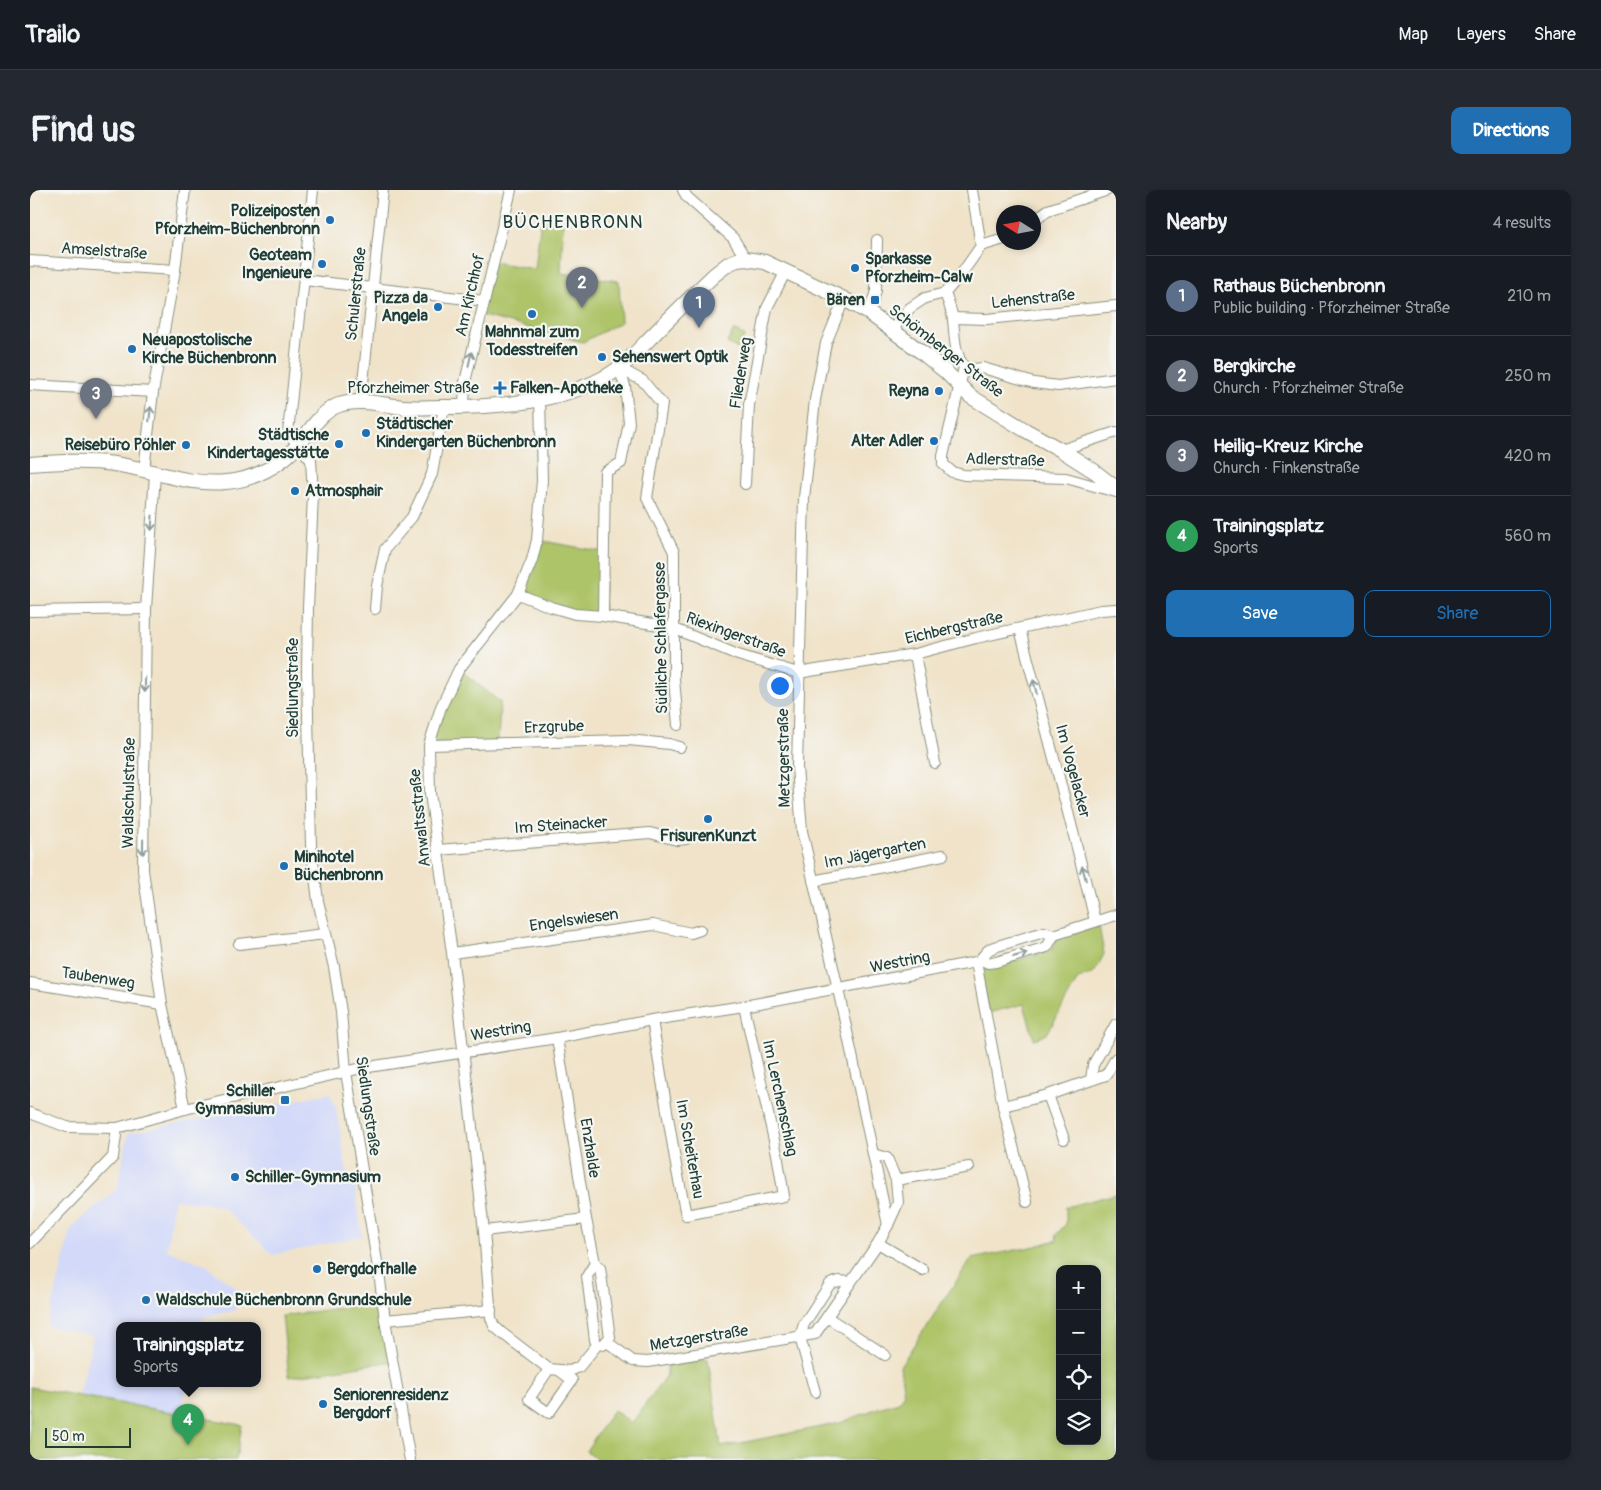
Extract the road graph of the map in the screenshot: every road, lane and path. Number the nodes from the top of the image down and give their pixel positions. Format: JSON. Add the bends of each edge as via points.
{"nodes":[{"id":1,"x":185,"y":190,"type":"edge"},
{"id":2,"x":313,"y":190,"type":"edge"},
{"id":3,"x":383,"y":190,"type":"edge"},
{"id":4,"x":511,"y":190,"type":"edge"},
{"id":5,"x":683,"y":190,"type":"edge"},
{"id":6,"x":972,"y":190,"type":"edge"},
{"id":7,"x":1108,"y":190,"type":"edge"},
{"id":8,"x":1041,"y":215,"type":"edge"},
{"id":9,"x":877,"y":240,"type":"dead end"},
{"id":10,"x":996,"y":241,"type":"edge"},
{"id":11,"x":981,"y":246,"type":"junction"},
{"id":12,"x":746,"y":258,"type":"junction"},
{"id":13,"x":30,"y":261,"type":"edge"},
{"id":14,"x":175,"y":270,"type":"junction"},
{"id":15,"x":786,"y":271,"type":"junction"},
{"id":16,"x":304,"y":280,"type":"junction"},
{"id":17,"x":372,"y":287,"type":"junction"},
{"id":18,"x":945,"y":293,"type":"junction"},
{"id":19,"x":844,"y":299,"type":"junction"},
{"id":20,"x":484,"y":301,"type":"junction"},
{"id":21,"x":1116,"y":306,"type":"edge"},
{"id":22,"x":869,"y":313,"type":"junction"},
{"id":23,"x":953,"y":318,"type":"junction"},
{"id":24,"x":892,"y":330,"type":"junction"},
{"id":25,"x":964,"y":367,"type":"junction"},
{"id":26,"x":619,"y":368,"type":"junction"},
{"id":27,"x":1116,"y":378,"type":"edge"},
{"id":28,"x":30,"y":385,"type":"edge"},
{"id":29,"x":960,"y":386,"type":"junction"},
{"id":30,"x":153,"y":392,"type":"junction"},
{"id":31,"x":540,"y":398,"type":"junction"},
{"id":32,"x":360,"y":402,"type":"junction"},
{"id":33,"x":444,"y":407,"type":"junction"},
{"id":34,"x":464,"y":407,"type":"junction"},
{"id":35,"x":1116,"y":432,"type":"edge"},
{"id":36,"x":297,"y":446,"type":"junction"},
{"id":37,"x":1061,"y":450,"type":"junction"},
{"id":38,"x":30,"y":464,"type":"edge"},
{"id":39,"x":150,"y":472,"type":"junction"},
{"id":40,"x":745,"y":484,"type":"dead end"},
{"id":41,"x":1116,"y":490,"type":"edge"},
{"id":42,"x":518,"y":594,"type":"junction"},
{"id":43,"x":146,"y":609,"type":"junction"},
{"id":44,"x":376,"y":609,"type":"dead end"},
{"id":45,"x":1116,"y":609,"type":"edge"},
{"id":46,"x":30,"y":611,"type":"edge"},
{"id":47,"x":603,"y":616,"type":"junction"},
{"id":48,"x":675,"y":629,"type":"junction"},
{"id":49,"x":1020,"y":629,"type":"junction"},
{"id":50,"x":915,"y":654,"type":"junction"},
{"id":51,"x":798,"y":672,"type":"junction"},
{"id":52,"x":678,"y":725,"type":"dead end"},
{"id":53,"x":429,"y":746,"type":"junction"},
{"id":54,"x":680,"y":747,"type":"dead end"},
{"id":55,"x":935,"y":763,"type":"dead end"},
{"id":56,"x":686,"y":839,"type":"dead end"},
{"id":57,"x":438,"y":850,"type":"junction"},
{"id":58,"x":943,"y":855,"type":"dead end"},
{"id":59,"x":813,"y":881,"type":"junction"},
{"id":60,"x":1116,"y":915,"type":"edge"},
{"id":61,"x":1096,"y":921,"type":"junction"},
{"id":62,"x":700,"y":930,"type":"dead end"},
{"id":63,"x":325,"y":934,"type":"junction"},
{"id":64,"x":1054,"y":935,"type":"junction"},
{"id":65,"x":239,"y":944,"type":"dead end"},
{"id":66,"x":452,"y":953,"type":"junction"},
{"id":67,"x":978,"y":961,"type":"junction"},
{"id":68,"x":30,"y":983,"type":"edge"},
{"id":69,"x":838,"y":989,"type":"junction"},
{"id":70,"x":162,"y":1004,"type":"junction"},
{"id":71,"x":744,"y":1006,"type":"junction"},
{"id":72,"x":652,"y":1020,"type":"junction"},
{"id":73,"x":1116,"y":1024,"type":"edge"},
{"id":74,"x":556,"y":1038,"type":"junction"},
{"id":75,"x":463,"y":1052,"type":"junction"},
{"id":76,"x":1116,"y":1058,"type":"edge"},
{"id":77,"x":346,"y":1072,"type":"junction"},
{"id":78,"x":1091,"y":1080,"type":"junction"},
{"id":79,"x":1048,"y":1095,"type":"junction"},
{"id":80,"x":1003,"y":1106,"type":"junction"},
{"id":81,"x":185,"y":1109,"type":"junction"},
{"id":82,"x":30,"y":1113,"type":"edge"},
{"id":83,"x":117,"y":1128,"type":"junction"},
{"id":84,"x":1064,"y":1139,"type":"dead end"},
{"id":85,"x":873,"y":1154,"type":"junction"},
{"id":86,"x":969,"y":1167,"type":"dead end"},
{"id":87,"x":896,"y":1180,"type":"junction"},
{"id":88,"x":784,"y":1196,"type":"joint"},
{"id":89,"x":1027,"y":1202,"type":"dead end"},
{"id":90,"x":586,"y":1219,"type":"junction"},
{"id":91,"x":888,"y":1226,"type":"junction"},
{"id":92,"x":484,"y":1231,"type":"junction"},
{"id":93,"x":30,"y":1243,"type":"edge"},
{"id":94,"x":878,"y":1243,"type":"junction"},
{"id":95,"x":595,"y":1263,"type":"junction"},
{"id":96,"x":923,"y":1270,"type":"dead end"},
{"id":97,"x":850,"y":1282,"type":"junction"},
{"id":98,"x":491,"y":1310,"type":"junction"},
{"id":99,"x":827,"y":1317,"type":"junction"},
{"id":100,"x":385,"y":1320,"type":"junction"},
{"id":101,"x":800,"y":1337,"type":"junction"},
{"id":102,"x":602,"y":1344,"type":"junction"},
{"id":103,"x":885,"y":1355,"type":"dead end"},
{"id":104,"x":815,"y":1392,"type":"dead end"},
{"id":105,"x":410,"y":1460,"type":"edge"}],
"edges":[{"from":1,"to":14,"type":"street","name":"Waldschulstraße"},
{"from":2,"to":16,"type":"street","name":"Siedlungstraße"},
{"from":3,"to":17,"type":"street","name":"Schulerstraße"},
{"from":4,"to":20,"type":"street","name":"Am Kirchhof"},
{"from":5,"to":12,"type":"street","via":[[733,238]]},
{"from":6,"to":11,"type":"street"},
{"from":7,"to":8,"type":"street"},
{"from":9,"to":22,"type":"street","via":[[876,291]]},
{"from":10,"to":11,"type":"street"},
{"from":11,"to":18,"type":"street"},
{"from":12,"to":15,"type":"main road","name":"Schömberger Straße"},
{"from":12,"to":26,"type":"main road","name":"Pforzheimer Straße","via":[[728,264],[714,275]]},
{"from":13,"to":14,"type":"street","name":"Amselstraße"},
{"from":14,"to":30,"type":"street","name":"Waldschulstraße"},
{"from":15,"to":19,"type":"main road","name":"Schömberger Straße"},
{"from":15,"to":40,"type":"street","name":"Fliederweg","via":[[767,308],[749,405]]},
{"from":16,"to":17,"type":"street"},
{"from":16,"to":36,"type":"street","name":"Siedlungstraße","via":[[288,433]]},
{"from":17,"to":20,"type":"street"},
{"from":17,"to":32,"type":"street","name":"Schulerstraße"},
{"from":18,"to":23,"type":"street"},
{"from":18,"to":24,"type":"street","via":[[925,298],[910,308]]},
{"from":19,"to":22,"type":"main road","name":"Schömberger Straße"},
{"from":19,"to":51,"type":"street","name":"Metzgerstraße","via":[[826,343],[816,400],[804,498]]},
{"from":34,"to":20,"type":"street","name":"Am Kirchhof","one_way":true,"via":[[465,382]]},
{"from":21,"to":23,"type":"street","name":"Lehenstraße","via":[[988,319]]},
{"from":22,"to":24,"type":"main road","name":"Schömberger Straße"},
{"from":23,"to":25,"type":"street","via":[[955,345]]},
{"from":24,"to":29,"type":"main road","name":"Schömberger Straße"},
{"from":25,"to":27,"type":"street","via":[[982,368],[1034,383],[1058,386]]},
{"from":25,"to":29,"type":"street"},
{"from":26,"to":31,"type":"main road","name":"Pforzheimer Straße","via":[[583,387]]},
{"from":26,"to":47,"type":"street","via":[[625,386],[629,423],[621,463],[606,472]]},
{"from":26,"to":48,"type":"street","name":"Südliche Schlafergasse","via":[[643,381],[662,404],[647,498],[674,552]]},
{"from":28,"to":30,"type":"street"},
{"from":29,"to":37,"type":"main road","name":"Schömberger Straße","via":[[992,410]]},
{"from":29,"to":41,"type":"street","name":"Adlerstraße","via":[[943,456],[944,464],[952,472],[1066,478]]},
{"from":39,"to":30,"type":"street","name":"Waldschulstraße","one_way":true},
{"from":31,"to":34,"type":"main road","name":"Pforzheimer Straße"},
{"from":31,"to":42,"type":"street","name":"Anwaltsstraße","via":[[542,480],[537,540]]},
{"from":32,"to":33,"type":"main road","name":"Pforzheimer Straße"},
{"from":32,"to":36,"type":"main road","name":"Pforzheimer Straße","via":[[340,404],[327,411]]},
{"from":33,"to":34,"type":"main road","name":"Pforzheimer Straße"},
{"from":33,"to":44,"type":"street","via":[[432,474],[412,517],[385,549],[376,586]]},
{"from":35,"to":37,"type":"street"},
{"from":36,"to":39,"type":"main road","name":"Pforzheimer Straße","via":[[267,470],[240,480],[207,483]]},
{"from":36,"to":63,"type":"street","name":"Siedlungstraße","via":[[311,460],[308,761],[311,845]]},
{"from":37,"to":41,"type":"main road","name":"Schömberger Straße"},
{"from":38,"to":39,"type":"main road","name":"Pforzheimer Straße","via":[[94,461]]},
{"from":39,"to":43,"type":"street","name":"Waldschulstraße","one_way":true},
{"from":42,"to":47,"type":"street","name":"Riexingerstraße","via":[[576,614]]},
{"from":42,"to":53,"type":"street","name":"Anwaltsstraße","via":[[459,669],[441,707]]},
{"from":43,"to":46,"type":"street"},
{"from":43,"to":70,"type":"street","name":"Waldschulstraße","one_way":true,"via":[[143,870]]},
{"from":45,"to":49,"type":"street","name":"Eichbergstraße"},
{"from":47,"to":48,"type":"street","name":"Riexingerstraße"},
{"from":48,"to":51,"type":"street","name":"Riexingerstraße","via":[[738,655]]},
{"from":48,"to":52,"type":"street","name":"Südliche Schlafergasse","via":[[674,679]]},
{"from":49,"to":50,"type":"street","name":"Eichbergstraße"},
{"from":61,"to":49,"type":"street","name":"Im Vogelacker","one_way":true},
{"from":50,"to":51,"type":"street","name":"Eichbergstraße"},
{"from":50,"to":55,"type":"street"},
{"from":51,"to":59,"type":"street","name":"Metzgerstraße","via":[[797,776],[802,831]]},
{"from":53,"to":54,"type":"street","name":"Erzgrube","via":[[628,740]]},
{"from":53,"to":57,"type":"street","name":"Anwaltsstraße","via":[[430,793]]},
{"from":56,"to":57,"type":"street","name":"Im Steinacker","via":[[650,834]]},
{"from":57,"to":66,"type":"street","name":"Anwaltsstraße"},
{"from":58,"to":59,"type":"street","name":"Im Jägergarten"},
{"from":59,"to":69,"type":"street","name":"Metzgerstraße"},
{"from":60,"to":61,"type":"street","name":"Westring"},
{"from":61,"to":64,"type":"street","name":"Westring"},
{"from":62,"to":66,"type":"street","name":"Engelswiesen","via":[[691,933],[653,925]]},
{"from":63,"to":65,"type":"street"},
{"from":63,"to":77,"type":"street","name":"Siedlungstraße","via":[[336,976]]},
{"from":64,"to":67,"type":"street","name":"Westring","via":[[1044,932],[994,947],[986,950]]},
{"from":67,"to":64,"type":"street","name":"Westring","one_way":true,"via":[[996,962],[1047,947]]},
{"from":66,"to":75,"type":"street","name":"Anwaltsstraße"},
{"from":67,"to":69,"type":"street","name":"Westring"},
{"from":67,"to":80,"type":"street"},
{"from":68,"to":70,"type":"street","name":"Taubenweg"},
{"from":69,"to":71,"type":"street","name":"Westring"},
{"from":69,"to":85,"type":"street","name":"Metzgerstraße"},
{"from":70,"to":81,"type":"street","name":"Waldschulstraße"},
{"from":71,"to":72,"type":"street","name":"Westring"},
{"from":71,"to":88,"type":"street","name":"Im Lerchenschlag"},
{"from":72,"to":74,"type":"street","name":"Westring"},
{"from":72,"to":88,"type":"street","name":"Im Scheiterhau","via":[[686,1215]]},
{"from":73,"to":78,"type":"street","via":[[1093,1066]]},
{"from":74,"to":75,"type":"street","name":"Westring"},
{"from":74,"to":90,"type":"street","name":"Enzhalde"},
{"from":75,"to":77,"type":"street","name":"Westring"},
{"from":75,"to":92,"type":"street","name":"Anwaltsstraße"},
{"from":76,"to":78,"type":"street","via":[[1106,1075]]},
{"from":77,"to":81,"type":"street","name":"Westring"},
{"from":77,"to":100,"type":"street","name":"Siedlungstraße"},
{"from":78,"to":79,"type":"street"},
{"from":79,"to":80,"type":"street"},
{"from":79,"to":84,"type":"street"},
{"from":80,"to":89,"type":"street"},
{"from":81,"to":83,"type":"street","name":"Westring"},
{"from":82,"to":83,"type":"street","name":"Westring","via":[[67,1127]]},
{"from":83,"to":93,"type":"street","via":[[113,1156]]},
{"from":85,"to":87,"type":"street","name":"Metzgerstraße","via":[[887,1158]]},
{"from":85,"to":91,"type":"street","name":"Metzgerstraße"},
{"from":86,"to":87,"type":"street"},
{"from":87,"to":91,"type":"street","name":"Metzgerstraße","via":[[898,1203]]},
{"from":90,"to":92,"type":"street"},
{"from":90,"to":95,"type":"street","name":"Enzhalde"},
{"from":91,"to":94,"type":"street","name":"Metzgerstraße"},
{"from":92,"to":98,"type":"street","name":"Anwaltsstraße"},
{"from":94,"to":96,"type":"street"},
{"from":94,"to":97,"type":"street","name":"Metzgerstraße"},
{"from":95,"to":102,"type":"street","name":"Enzhalde","via":[[587,1276]]},
{"from":95,"to":102,"type":"street","name":"Enzhalde","via":[[600,1268],[610,1337]]},
{"from":97,"to":99,"type":"street","name":"Metzgerstraße"},
{"from":97,"to":101,"type":"street","via":[[830,1284],[804,1324]]},
{"from":98,"to":100,"type":"street"},
{"from":98,"to":102,"type":"street","name":"Anwaltsstraße","via":[[494,1326],[554,1370],[570,1371],[579,1367]]},
{"from":99,"to":101,"type":"street","name":"Metzgerstraße","via":[[815,1334]]},
{"from":99,"to":103,"type":"street"},
{"from":100,"to":105,"type":"street","name":"Siedlungstraße"},
{"from":101,"to":102,"type":"street","name":"Metzgerstraße","via":[[648,1362],[633,1361]]},
{"from":101,"to":104,"type":"street"}]}
